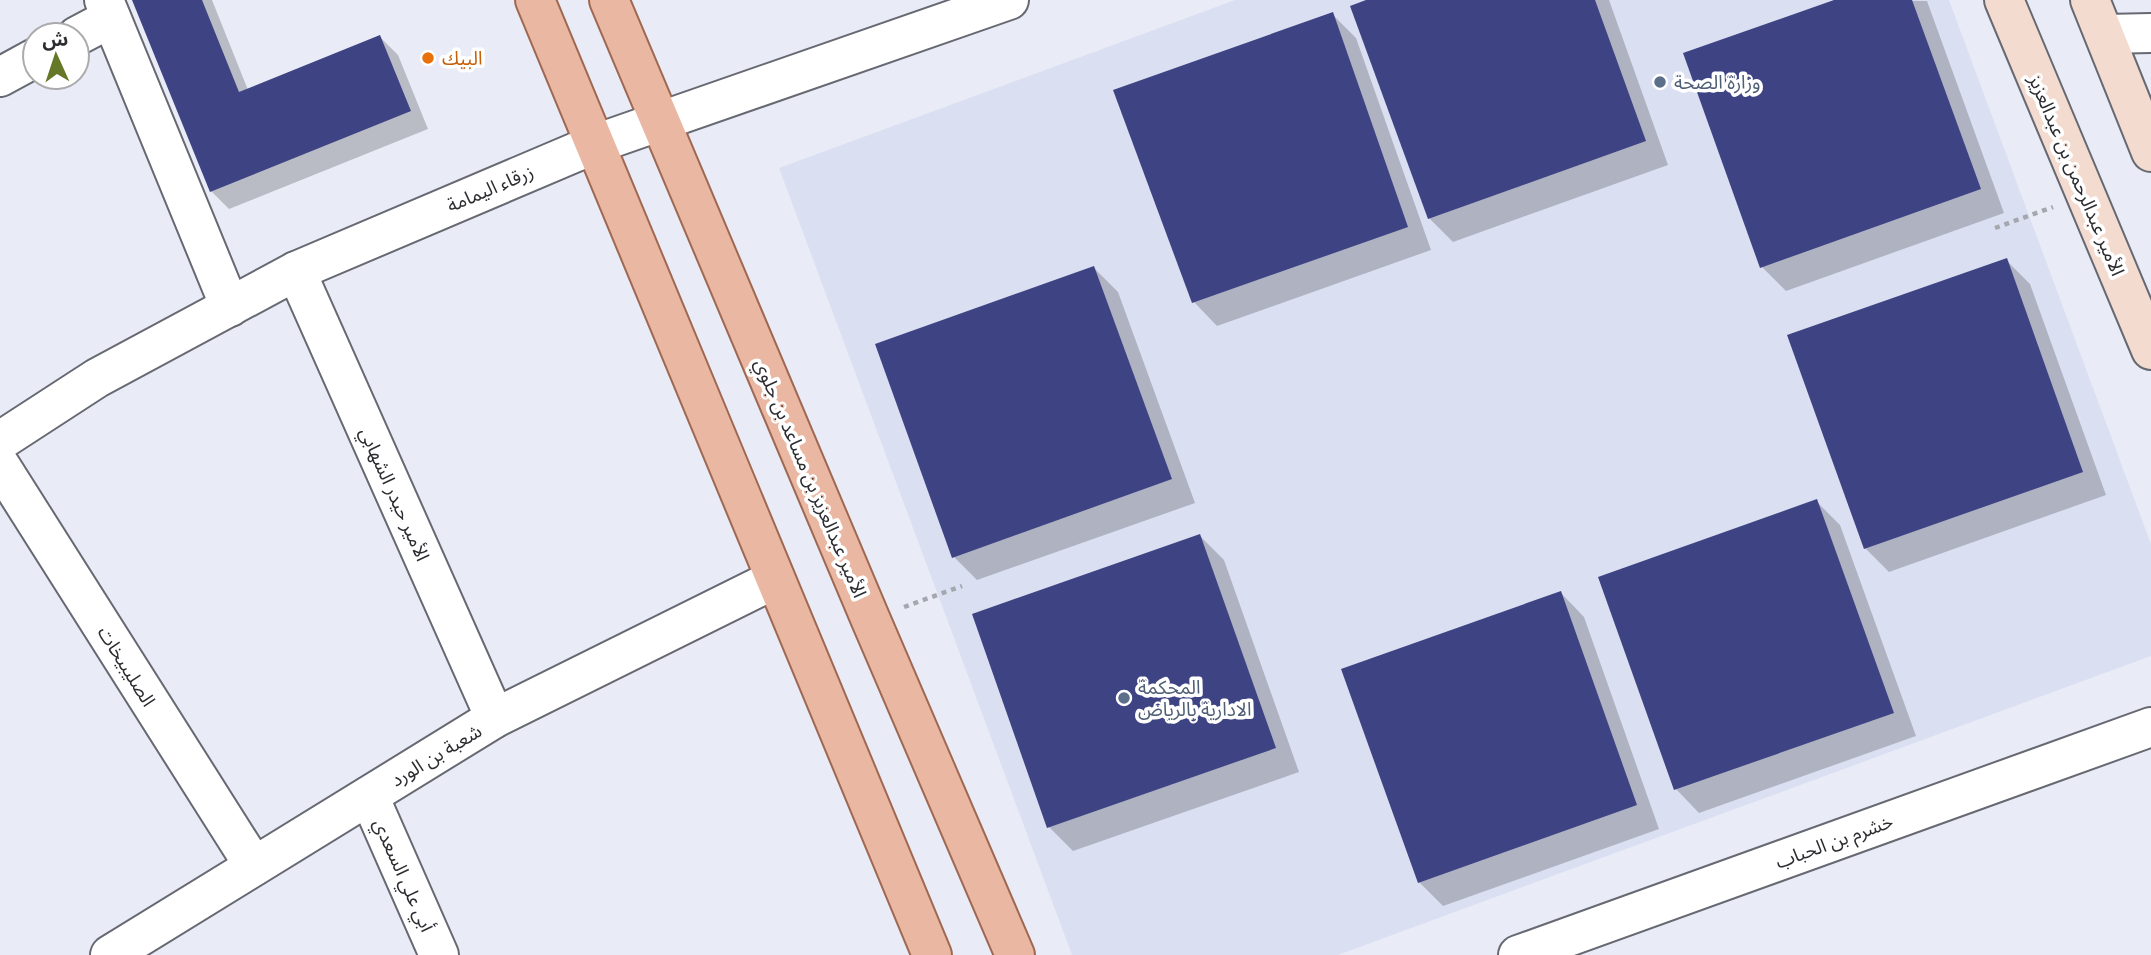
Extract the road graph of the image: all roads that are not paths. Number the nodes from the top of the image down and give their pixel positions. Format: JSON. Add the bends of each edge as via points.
{"nodes":[{"id":1,"x":535,"y":0,"type":"edge"},
{"id":2,"x":609,"y":0,"type":"edge"},
{"id":3,"x":1009,"y":0,"type":"edge"},
{"id":4,"x":2004,"y":0,"type":"edge"},
{"id":5,"x":2090,"y":0,"type":"edge"},
{"id":6,"x":108,"y":9,"type":"edge"},
{"id":7,"x":91,"y":24,"type":"edge"},
{"id":8,"x":2151,"y":33,"type":"edge"},
{"id":9,"x":2105,"y":34,"type":"junction"},
{"id":10,"x":21,"y":66,"type":"edge"},
{"id":11,"x":0,"y":77,"type":"edge"},
{"id":12,"x":660,"y":121,"type":"junction"},
{"id":13,"x":595,"y":144,"type":"junction"},
{"id":14,"x":2151,"y":152,"type":"edge"},
{"id":15,"x":296,"y":271,"type":"junction"},
{"id":16,"x":230,"y":307,"type":"junction"},
{"id":17,"x":2151,"y":351,"type":"edge"},
{"id":18,"x":0,"y":441,"type":"edge"},
{"id":19,"x":0,"y":465,"type":"edge"},
{"id":20,"x":775,"y":579,"type":"junction"},
{"id":21,"x":495,"y":719,"type":"junction"},
{"id":22,"x":2151,"y":727,"type":"edge"},
{"id":23,"x":369,"y":796,"type":"junction"},
{"id":24,"x":254,"y":866,"type":"junction"},
{"id":25,"x":110,"y":955,"type":"edge"},
{"id":26,"x":439,"y":955,"type":"edge"},
{"id":27,"x":932,"y":955,"type":"edge"},
{"id":28,"x":1015,"y":955,"type":"edge"},
{"id":29,"x":1518,"y":955,"type":"edge"}],
"edges":[{"from":1,"to":13,"type":"main road"},
{"from":2,"to":12,"type":"main road","name":"الأمير عبدالعزيز بن مساعد بن جلوي"},
{"from":3,"to":12,"type":"street","name":"زرقاء اليمامة"},
{"from":4,"to":17,"type":"street","name":"الأمير عبدالرحمن بن عبدالعزيز"},
{"from":5,"to":9,"type":"street"},
{"from":6,"to":7,"type":"street"},
{"from":6,"to":16,"type":"street"},
{"from":8,"to":9,"type":"street"},
{"from":9,"to":14,"type":"street"},
{"from":10,"to":11,"type":"street"},
{"from":12,"to":13,"type":"street","name":"زرقاء اليمامة"},
{"from":12,"to":28,"type":"main road","name":"الأمير عبدالعزيز بن مساعد بن جلوي"},
{"from":13,"to":15,"type":"street","name":"زرقاء اليمامة"},
{"from":13,"to":20,"type":"main road"},
{"from":15,"to":16,"type":"street","name":"زرقاء اليمامة"},
{"from":15,"to":21,"type":"street","name":"الأمير حيدر الشهابي"},
{"from":16,"to":18,"type":"street","name":"زرقاء اليمامة","via":[[97,378]]},
{"from":19,"to":24,"type":"street","name":"الصليبيخات"},
{"from":20,"to":21,"type":"street","name":"شعبة بن الورد"},
{"from":20,"to":27,"type":"main road"},
{"from":21,"to":23,"type":"street","name":"شعبة بن الورد"},
{"from":22,"to":29,"type":"street","name":"خشرم بن الحباب"},
{"from":23,"to":24,"type":"street","name":"شعبة بن الورد"},
{"from":23,"to":26,"type":"street","name":"أبي علي السعدي"},
{"from":24,"to":25,"type":"street","name":"شعبة بن الورد"}]}
